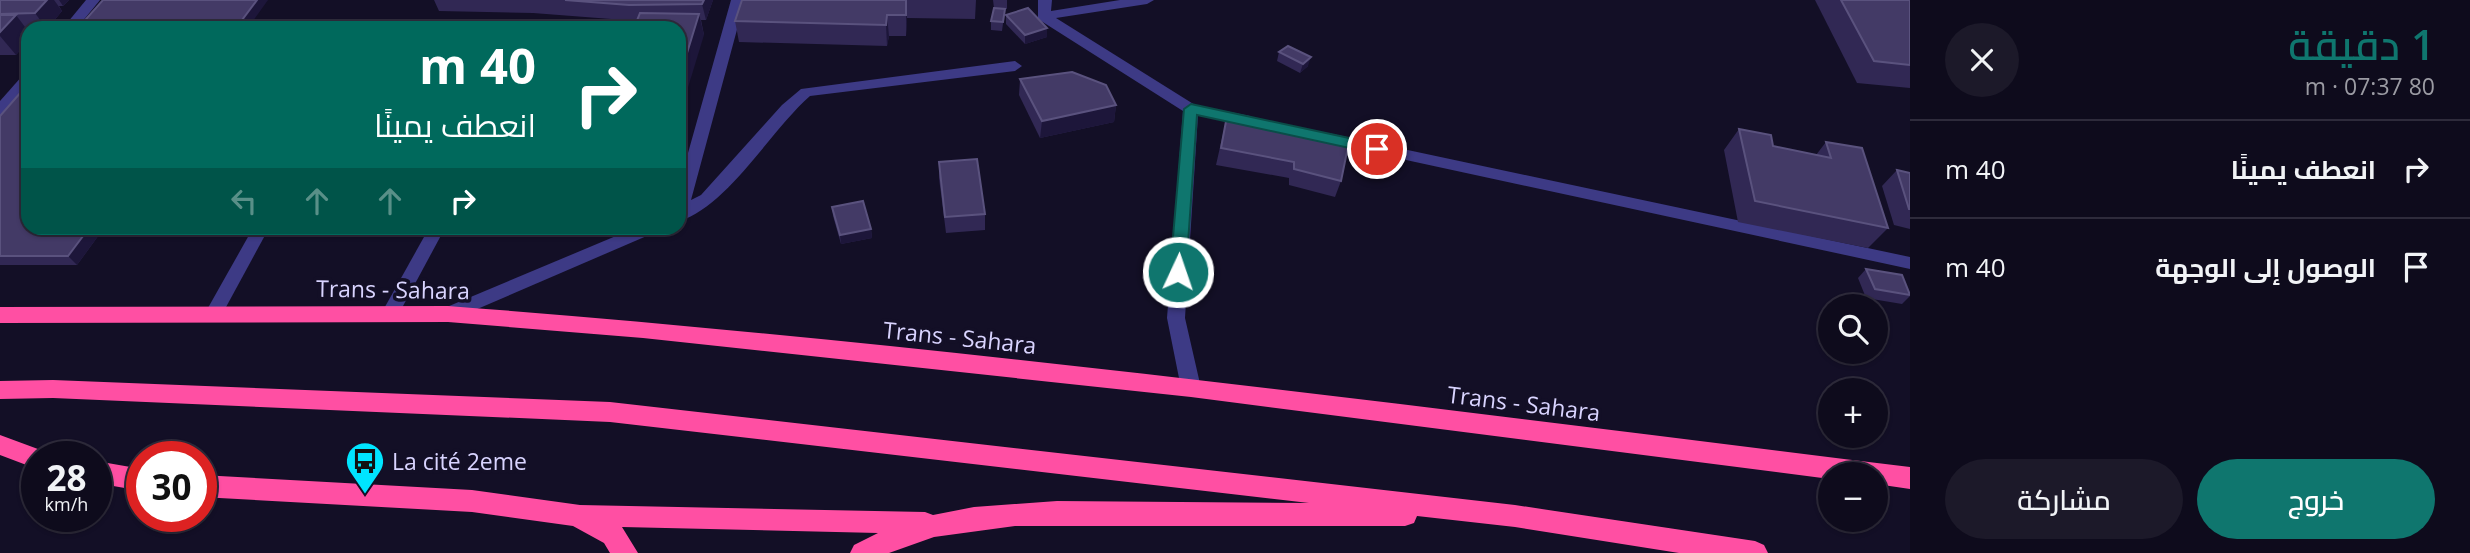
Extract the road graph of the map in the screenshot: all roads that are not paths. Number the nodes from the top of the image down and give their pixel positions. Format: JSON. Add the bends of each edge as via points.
{"nodes":[{"id":1,"x":93,"y":0,"type":"edge"},
{"id":2,"x":738,"y":0,"type":"edge"},
{"id":3,"x":1147,"y":0,"type":"edge"},
{"id":4,"x":1044,"y":8,"type":"edge"},
{"id":5,"x":76,"y":21,"type":"edge"},
{"id":6,"x":1015,"y":66,"type":"dead end"},
{"id":7,"x":21,"y":86,"type":"edge"},
{"id":8,"x":1191,"y":109,"type":"junction"},
{"id":9,"x":0,"y":111,"type":"edge"},
{"id":10,"x":1272,"y":126,"type":"edge"},
{"id":11,"x":1313,"y":135,"type":"edge"},
{"id":12,"x":686,"y":193,"type":"edge"},
{"id":13,"x":686,"y":211,"type":"edge"},
{"id":14,"x":252,"y":235,"type":"edge"},
{"id":15,"x":433,"y":235,"type":"edge"},
{"id":16,"x":634,"y":235,"type":"edge"},
{"id":17,"x":1910,"y":263,"type":"edge"},
{"id":18,"x":390,"y":314,"type":"junction"},
{"id":19,"x":448,"y":314,"type":"junction"},
{"id":20,"x":0,"y":315,"type":"edge"},
{"id":21,"x":213,"y":315,"type":"junction"},
{"id":22,"x":1191,"y":388,"type":"junction"},
{"id":23,"x":0,"y":390,"type":"edge"},
{"id":24,"x":0,"y":445,"type":"edge"},
{"id":25,"x":21,"y":452,"type":"edge"},
{"id":26,"x":1910,"y":478,"type":"edge"},
{"id":27,"x":217,"y":487,"type":"edge"},
{"id":28,"x":577,"y":515,"type":"junction"},
{"id":29,"x":1515,"y":516,"type":"junction"},
{"id":30,"x":944,"y":523,"type":"junction"},
{"id":31,"x":625,"y":553,"type":"edge"},
{"id":32,"x":863,"y":553,"type":"edge"},
{"id":33,"x":1755,"y":553,"type":"edge"}],
"edges":[{"from":1,"to":5,"type":"street"},
{"from":2,"to":12,"type":"street"},
{"from":3,"to":4,"type":"street"},
{"from":4,"to":8,"type":"street"},
{"from":6,"to":13,"type":"street","via":[[806,92],[707,199]]},
{"from":7,"to":9,"type":"street"},
{"from":8,"to":10,"type":"street"},
{"from":8,"to":22,"type":"street","via":[[1176,318]]},
{"from":11,"to":17,"type":"street"},
{"from":14,"to":21,"type":"street"},
{"from":15,"to":18,"type":"street"},
{"from":16,"to":19,"type":"street"},
{"from":18,"to":19,"type":"highway","name":"Trans - Sahara"},
{"from":18,"to":21,"type":"highway","name":"Trans - Sahara"},
{"from":19,"to":22,"type":"highway","name":"Trans - Sahara","via":[[643,329]]},
{"from":20,"to":21,"type":"highway","name":"Trans - Sahara"},
{"from":22,"to":26,"type":"highway","name":"Trans - Sahara"},
{"from":23,"to":29,"type":"highway","via":[[610,412]]},
{"from":24,"to":25,"type":"highway"},
{"from":27,"to":28,"type":"highway","via":[[472,501]]},
{"from":28,"to":30,"type":"highway"},
{"from":28,"to":31,"type":"highway","via":[[612,535]]},
{"from":29,"to":30,"type":"highway","via":[[1044,513]]},
{"from":29,"to":33,"type":"highway"},
{"from":30,"to":32,"type":"highway"}]}
